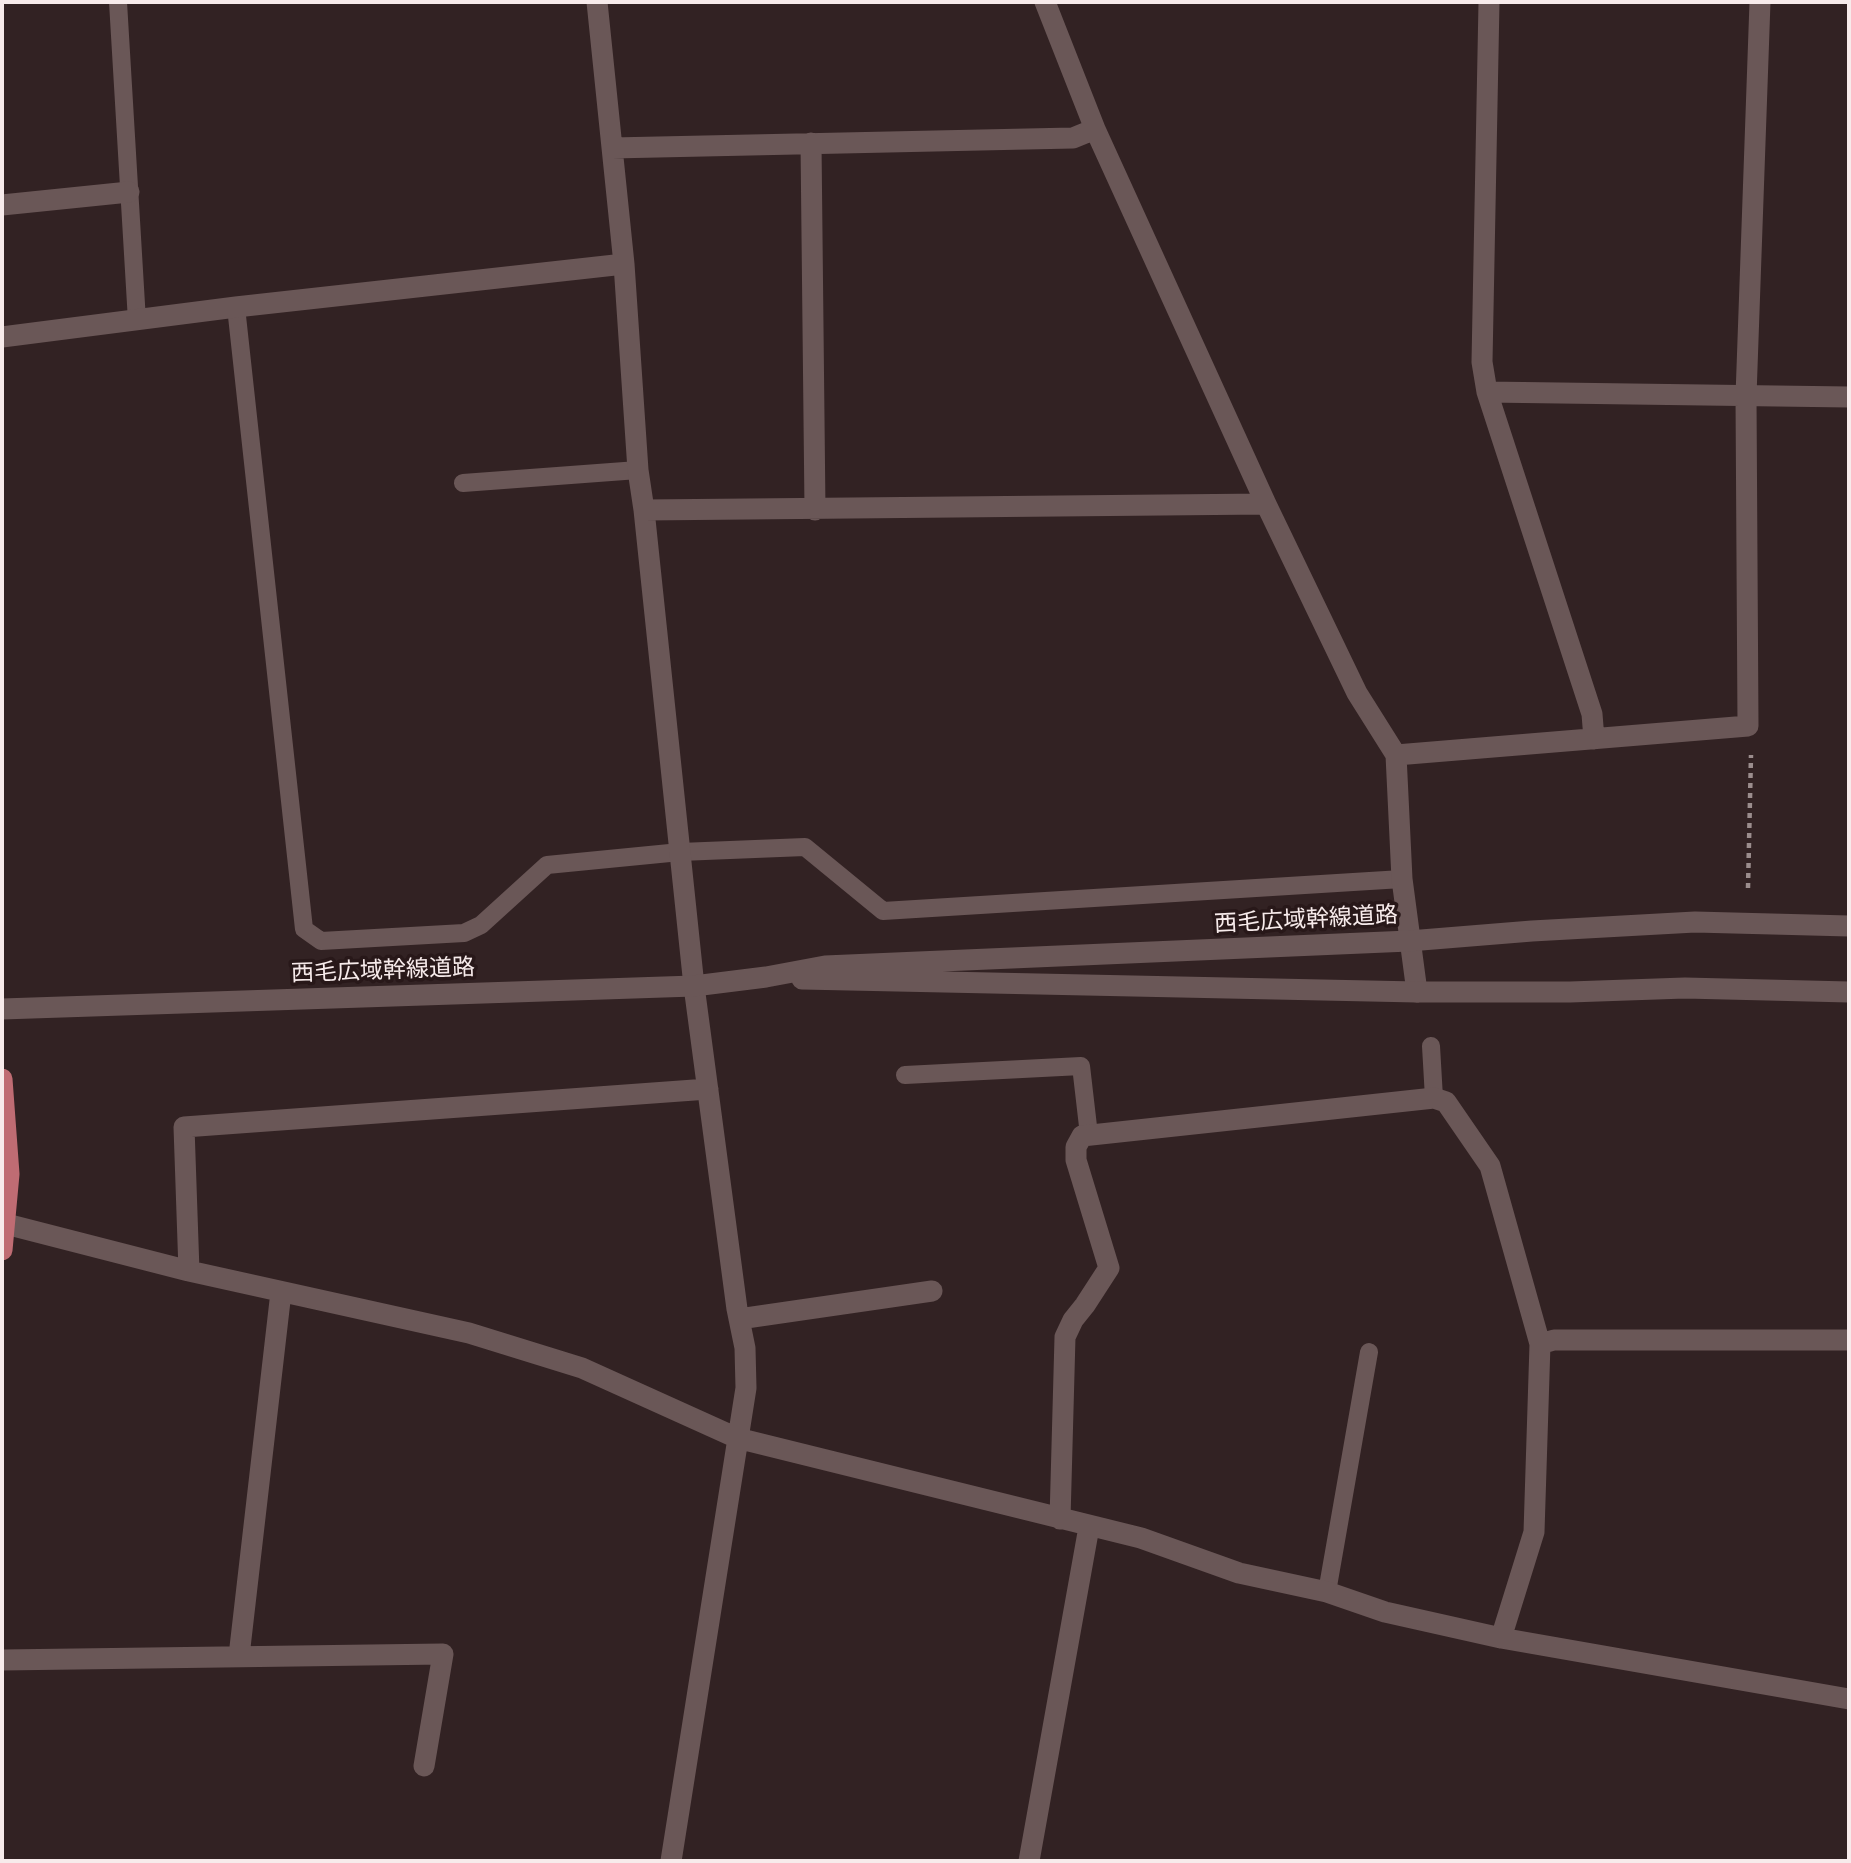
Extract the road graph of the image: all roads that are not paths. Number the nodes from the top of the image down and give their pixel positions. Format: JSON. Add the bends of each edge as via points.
{"nodes":[{"id":1,"x":118,"y":2,"type":"edge"},
{"id":2,"x":597,"y":2,"type":"edge"},
{"id":3,"x":1045,"y":2,"type":"edge"},
{"id":4,"x":1489,"y":2,"type":"edge"},
{"id":5,"x":1760,"y":2,"type":"edge"},
{"id":6,"x":1095,"y":129,"type":"junction"},
{"id":7,"x":810,"y":143,"type":"junction"},
{"id":8,"x":612,"y":148,"type":"junction"},
{"id":9,"x":130,"y":192,"type":"junction"},
{"id":10,"x":2,"y":205,"type":"edge"},
{"id":11,"x":624,"y":264,"type":"junction"},
{"id":12,"x":236,"y":307,"type":"junction"},
{"id":13,"x":137,"y":321,"type":"junction"},
{"id":14,"x":2,"y":337,"type":"edge"},
{"id":15,"x":1487,"y":392,"type":"junction"},
{"id":16,"x":1746,"y":396,"type":"junction"},
{"id":17,"x":1849,"y":397,"type":"edge"},
{"id":18,"x":638,"y":470,"type":"junction"},
{"id":19,"x":463,"y":483,"type":"dead end"},
{"id":20,"x":1266,"y":504,"type":"junction"},
{"id":21,"x":815,"y":509,"type":"junction"},
{"id":22,"x":644,"y":510,"type":"junction"},
{"id":23,"x":1594,"y":739,"type":"junction"},
{"id":24,"x":1396,"y":755,"type":"junction"},
{"id":25,"x":680,"y":852,"type":"junction"},
{"id":26,"x":1402,"y":879,"type":"junction"},
{"id":27,"x":1849,"y":926,"type":"edge"},
{"id":28,"x":1409,"y":941,"type":"junction"},
{"id":29,"x":766,"y":977,"type":"junction"},
{"id":30,"x":694,"y":986,"type":"junction"},
{"id":31,"x":1417,"y":992,"type":"junction"},
{"id":32,"x":1849,"y":992,"type":"edge"},
{"id":33,"x":2,"y":1009,"type":"edge"},
{"id":34,"x":1431,"y":1046,"type":"dead end"},
{"id":35,"x":905,"y":1075,"type":"dead end"},
{"id":36,"x":2,"y":1079,"type":"edge"},
{"id":37,"x":708,"y":1089,"type":"junction"},
{"id":38,"x":1434,"y":1098,"type":"junction"},
{"id":39,"x":1089,"y":1135,"type":"junction"},
{"id":40,"x":6,"y":1224,"type":"junction"},
{"id":41,"x":2,"y":1250,"type":"edge"},
{"id":42,"x":189,"y":1270,"type":"junction"},
{"id":43,"x":932,"y":1291,"type":"dead end"},
{"id":44,"x":281,"y":1292,"type":"junction"},
{"id":45,"x":739,"y":1319,"type":"junction"},
{"id":46,"x":1849,"y":1340,"type":"edge"},
{"id":47,"x":1540,"y":1344,"type":"junction"},
{"id":48,"x":1369,"y":1352,"type":"dead end"},
{"id":49,"x":737,"y":1438,"type":"junction"},
{"id":50,"x":1060,"y":1519,"type":"junction"},
{"id":51,"x":1089,"y":1527,"type":"junction"},
{"id":52,"x":1327,"y":1592,"type":"junction"},
{"id":53,"x":1501,"y":1638,"type":"junction"},
{"id":54,"x":239,"y":1656,"type":"junction"},
{"id":55,"x":2,"y":1660,"type":"edge"},
{"id":56,"x":1849,"y":1699,"type":"edge"},
{"id":57,"x":424,"y":1766,"type":"dead end"},
{"id":58,"x":671,"y":1861,"type":"edge"},
{"id":59,"x":1029,"y":1861,"type":"edge"}],
"edges":[{"from":1,"to":9,"type":"lane"},
{"from":2,"to":8,"type":"street"},
{"from":3,"to":6,"type":"street"},
{"from":4,"to":15,"type":"street","via":[[1482,362]]},
{"from":5,"to":16,"type":"street"},
{"from":6,"to":7,"type":"street","via":[[1073,138]]},
{"from":6,"to":20,"type":"street"},
{"from":7,"to":8,"type":"street"},
{"from":7,"to":21,"type":"street"},
{"from":8,"to":11,"type":"street"},
{"from":9,"to":10,"type":"street"},
{"from":9,"to":13,"type":"lane"},
{"from":11,"to":12,"type":"street"},
{"from":11,"to":18,"type":"street"},
{"from":12,"to":13,"type":"street"},
{"from":12,"to":25,"type":"lane","via":[[304,929],[321,941],[464,933],[481,925],[547,864]]},
{"from":13,"to":14,"type":"street"},
{"from":15,"to":16,"type":"street"},
{"from":15,"to":23,"type":"street","via":[[1592,714]]},
{"from":16,"to":17,"type":"street"},
{"from":16,"to":23,"type":"street","via":[[1748,726]]},
{"from":18,"to":19,"type":"lane"},
{"from":18,"to":22,"type":"street"},
{"from":20,"to":21,"type":"street"},
{"from":20,"to":24,"type":"street","via":[[1357,693]]},
{"from":21,"to":22,"type":"street"},
{"from":22,"to":25,"type":"street"},
{"from":23,"to":24,"type":"street"},
{"from":24,"to":26,"type":"street"},
{"from":25,"to":26,"type":"lane","via":[[805,847],[883,911]]},
{"from":25,"to":30,"type":"street"},
{"from":26,"to":28,"type":"street"},
{"from":27,"to":28,"type":"street","name":"西毛広域幹線道路","via":[[1695,922]]},
{"from":28,"to":29,"type":"street","name":"西毛広域幹線道路","via":[[825,967]]},
{"from":28,"to":31,"type":"street"},
{"from":29,"to":30,"type":"street","name":"西毛広域幹線道路"},
{"from":29,"to":31,"type":"street","name":"西毛広域幹線道路"},
{"from":30,"to":33,"type":"street","name":"西毛広域幹線道路"},
{"from":30,"to":37,"type":"street"},
{"from":31,"to":32,"type":"street","name":"西毛広域幹線道路","via":[[1685,988]]},
{"from":34,"to":38,"type":"lane"},
{"from":35,"to":39,"type":"lane","via":[[1081,1066]]},
{"from":36,"to":40,"type":"main road","via":[[9,1174]]},
{"from":37,"to":42,"type":"street","via":[[184,1127]]},
{"from":37,"to":45,"type":"street"},
{"from":38,"to":39,"type":"street"},
{"from":38,"to":47,"type":"street","via":[[1446,1102],[1490,1166]]},
{"from":39,"to":50,"type":"street","via":[[1082,1136],[1076,1147],[1076,1160],[1109,1268],[1065,1337]]},
{"from":40,"to":41,"type":"main road"},
{"from":40,"to":42,"type":"street"},
{"from":42,"to":44,"type":"street"},
{"from":43,"to":45,"type":"street"},
{"from":44,"to":49,"type":"street","via":[[469,1333],[582,1368]]},
{"from":44,"to":54,"type":"street"},
{"from":45,"to":49,"type":"street","via":[[746,1388]]},
{"from":46,"to":47,"type":"street","via":[[1554,1340]]},
{"from":47,"to":53,"type":"street","via":[[1534,1532]]},
{"from":48,"to":52,"type":"lane"},
{"from":49,"to":50,"type":"street"},
{"from":49,"to":58,"type":"street"},
{"from":50,"to":51,"type":"street"},
{"from":51,"to":52,"type":"street","via":[[1141,1538],[1239,1573]]},
{"from":51,"to":59,"type":"street"},
{"from":52,"to":53,"type":"street","via":[[1385,1612]]},
{"from":53,"to":56,"type":"street"},
{"from":54,"to":55,"type":"street"},
{"from":54,"to":57,"type":"street","via":[[443,1654]]}]}
